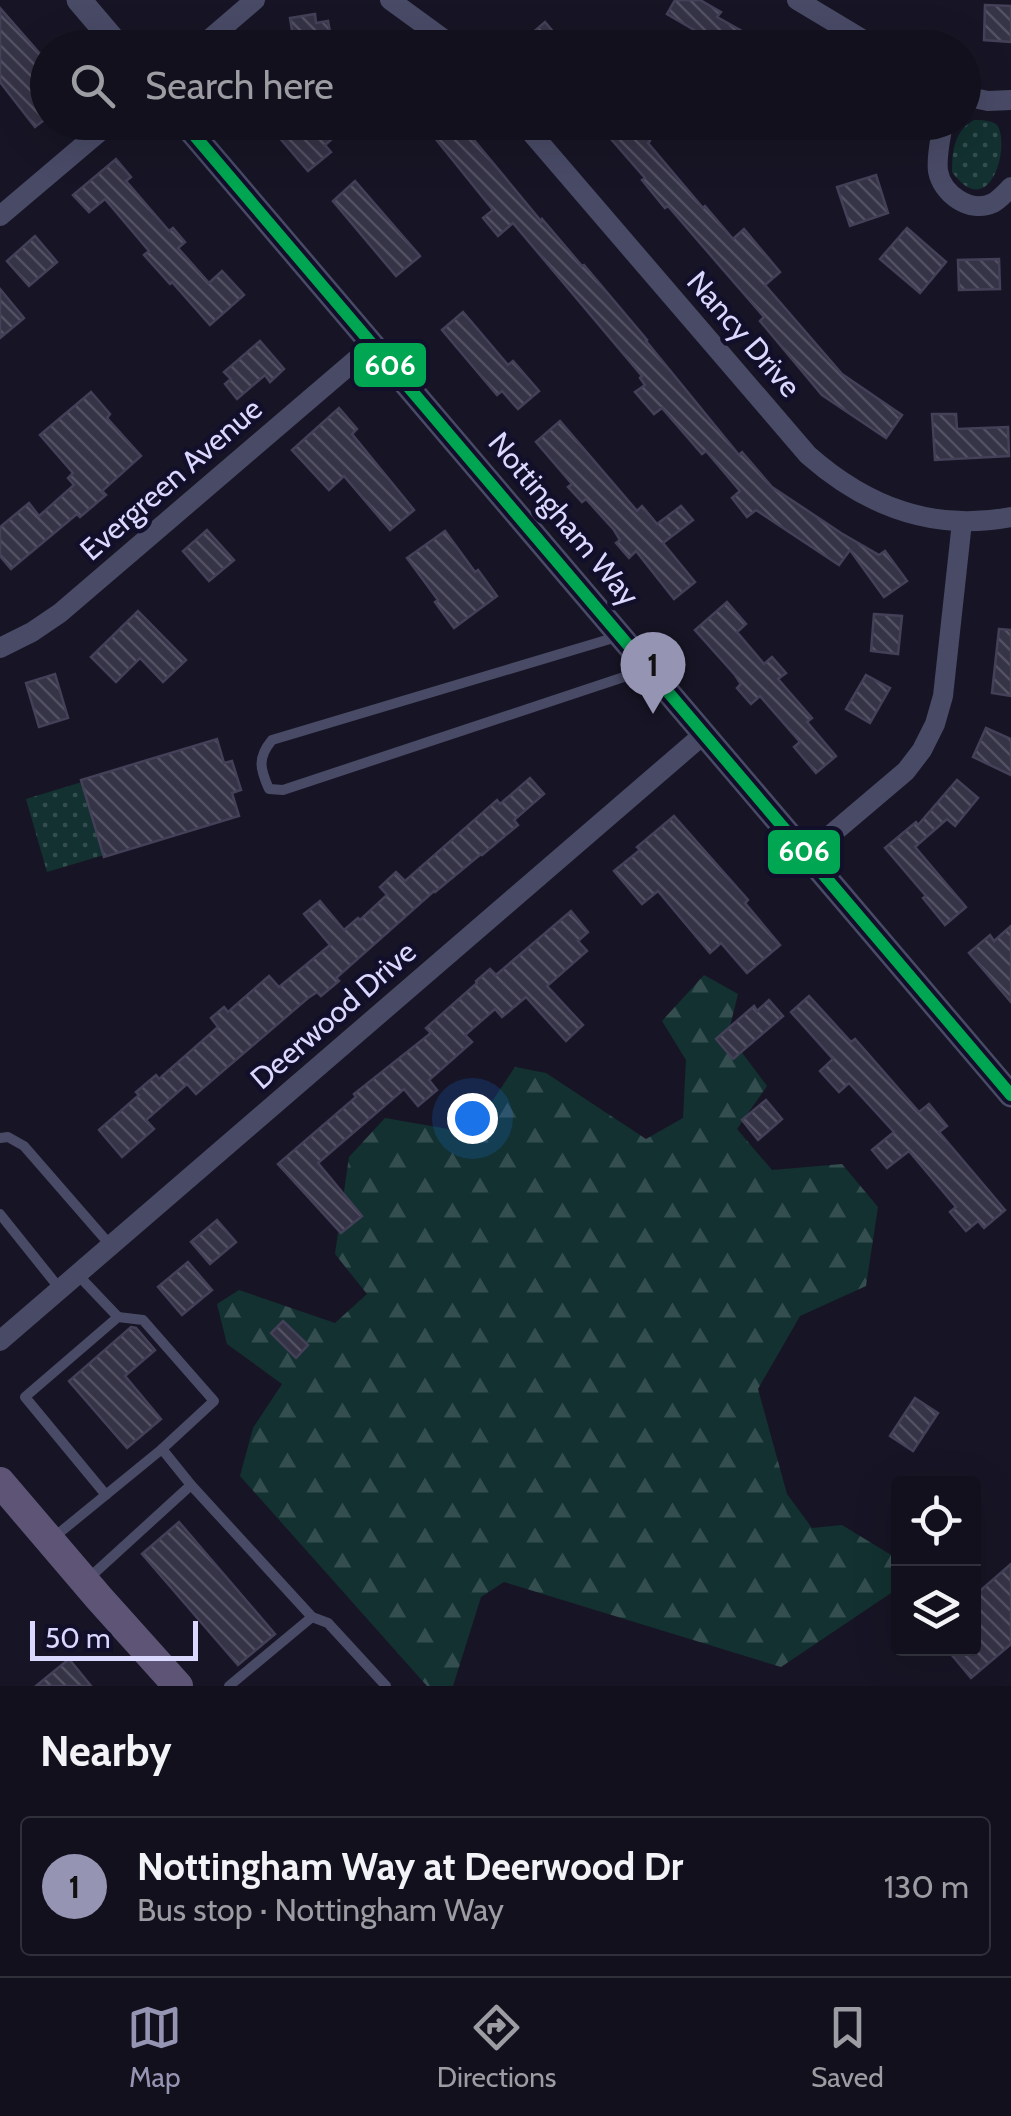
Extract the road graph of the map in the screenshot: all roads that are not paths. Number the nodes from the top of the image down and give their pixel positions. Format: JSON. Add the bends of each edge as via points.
{"nodes":[{"id":1,"x":79,"y":0,"type":"edge"},
{"id":2,"x":255,"y":0,"type":"edge"},
{"id":3,"x":390,"y":0,"type":"edge"},
{"id":4,"x":798,"y":0,"type":"edge"},
{"id":5,"x":105,"y":30,"type":"edge"},
{"id":6,"x":220,"y":30,"type":"edge"},
{"id":7,"x":431,"y":30,"type":"edge"},
{"id":8,"x":847,"y":30,"type":"edge"},
{"id":9,"x":981,"y":100,"type":"edge"},
{"id":10,"x":1011,"y":100,"type":"edge"},
{"id":11,"x":90,"y":140,"type":"edge"},
{"id":12,"x":199,"y":140,"type":"edge"},
{"id":13,"x":537,"y":140,"type":"edge"},
{"id":14,"x":941,"y":140,"type":"edge"},
{"id":15,"x":1011,"y":186,"type":"edge"},
{"id":16,"x":0,"y":216,"type":"edge"},
{"id":17,"x":373,"y":345,"type":"junction"},
{"id":18,"x":1011,"y":517,"type":"edge"},
{"id":19,"x":962,"y":522,"type":"junction"},
{"id":20,"x":621,"y":636,"type":"junction"},
{"id":21,"x":0,"y":648,"type":"edge"},
{"id":22,"x":649,"y":669,"type":"junction"},
{"id":23,"x":704,"y":734,"type":"junction"},
{"id":24,"x":807,"y":855,"type":"junction"},
{"id":25,"x":1011,"y":1095,"type":"edge"},
{"id":26,"x":0,"y":1138,"type":"edge"},
{"id":27,"x":0,"y":1214,"type":"edge"},
{"id":28,"x":110,"y":1246,"type":"junction"},
{"id":29,"x":78,"y":1274,"type":"junction"},
{"id":30,"x":60,"y":1290,"type":"junction"},
{"id":31,"x":118,"y":1317,"type":"junction"},
{"id":32,"x":0,"y":1342,"type":"edge"},
{"id":33,"x":162,"y":1449,"type":"junction"},
{"id":34,"x":0,"y":1482,"type":"edge"},
{"id":35,"x":191,"y":1484,"type":"junction"},
{"id":36,"x":106,"y":1495,"type":"junction"},
{"id":37,"x":50,"y":1541,"type":"junction"},
{"id":38,"x":84,"y":1582,"type":"junction"},
{"id":39,"x":312,"y":1617,"type":"junction"},
{"id":40,"x":178,"y":1686,"type":"edge"},
{"id":41,"x":229,"y":1686,"type":"edge"},
{"id":42,"x":386,"y":1686,"type":"edge"}],
"edges":[{"from":1,"to":5,"type":"street"},
{"from":2,"to":6,"type":"street"},
{"from":3,"to":7,"type":"street"},
{"from":4,"to":8,"type":"street"},
{"from":9,"to":10,"type":"street"},
{"from":11,"to":16,"type":"street"},
{"from":12,"to":17,"type":"street","name":"Nottingham Way"},
{"from":13,"to":19,"type":"street","name":"Nancy Drive","via":[[820,466],[894,509]]},
{"from":14,"to":15,"type":"street","via":[[937,167],[952,196],[965,204],[991,204]]},
{"from":17,"to":20,"type":"street","name":"Nottingham Way"},
{"from":17,"to":21,"type":"street","name":"Evergreen Avenue","via":[[60,614]]},
{"from":18,"to":19,"type":"street","name":"Nancy Drive"},
{"from":19,"to":24,"type":"street","via":[[935,724],[906,771]]},
{"from":20,"to":22,"type":"street","name":"Nottingham Way"},
{"from":20,"to":22,"type":"lane","via":[[272,740],[260,770],[268,789],[283,790]]},
{"from":22,"to":23,"type":"street","name":"Nottingham Way"},
{"from":23,"to":24,"type":"street","name":"Nottingham Way"},
{"from":23,"to":28,"type":"street","name":"Deerwood Drive"},
{"from":24,"to":25,"type":"street","name":"Nottingham Way"},
{"from":26,"to":28,"type":"lane","via":[[24,1146]]},
{"from":27,"to":30,"type":"lane"},
{"from":28,"to":29,"type":"street","name":"Deerwood Drive"},
{"from":29,"to":30,"type":"street","name":"Deerwood Drive"},
{"from":29,"to":31,"type":"lane"},
{"from":30,"to":32,"type":"street","name":"Deerwood Drive"},
{"from":31,"to":33,"type":"lane","via":[[142,1320],[214,1402]]},
{"from":31,"to":36,"type":"lane","via":[[25,1397]]},
{"from":33,"to":35,"type":"lane"},
{"from":33,"to":36,"type":"lane"},
{"from":34,"to":37,"type":"main road"},
{"from":35,"to":38,"type":"lane"},
{"from":35,"to":39,"type":"lane"},
{"from":36,"to":37,"type":"lane"},
{"from":37,"to":38,"type":"main road"},
{"from":38,"to":40,"type":"main road"},
{"from":39,"to":41,"type":"lane"},
{"from":39,"to":42,"type":"lane","via":[[328,1623]]}]}
